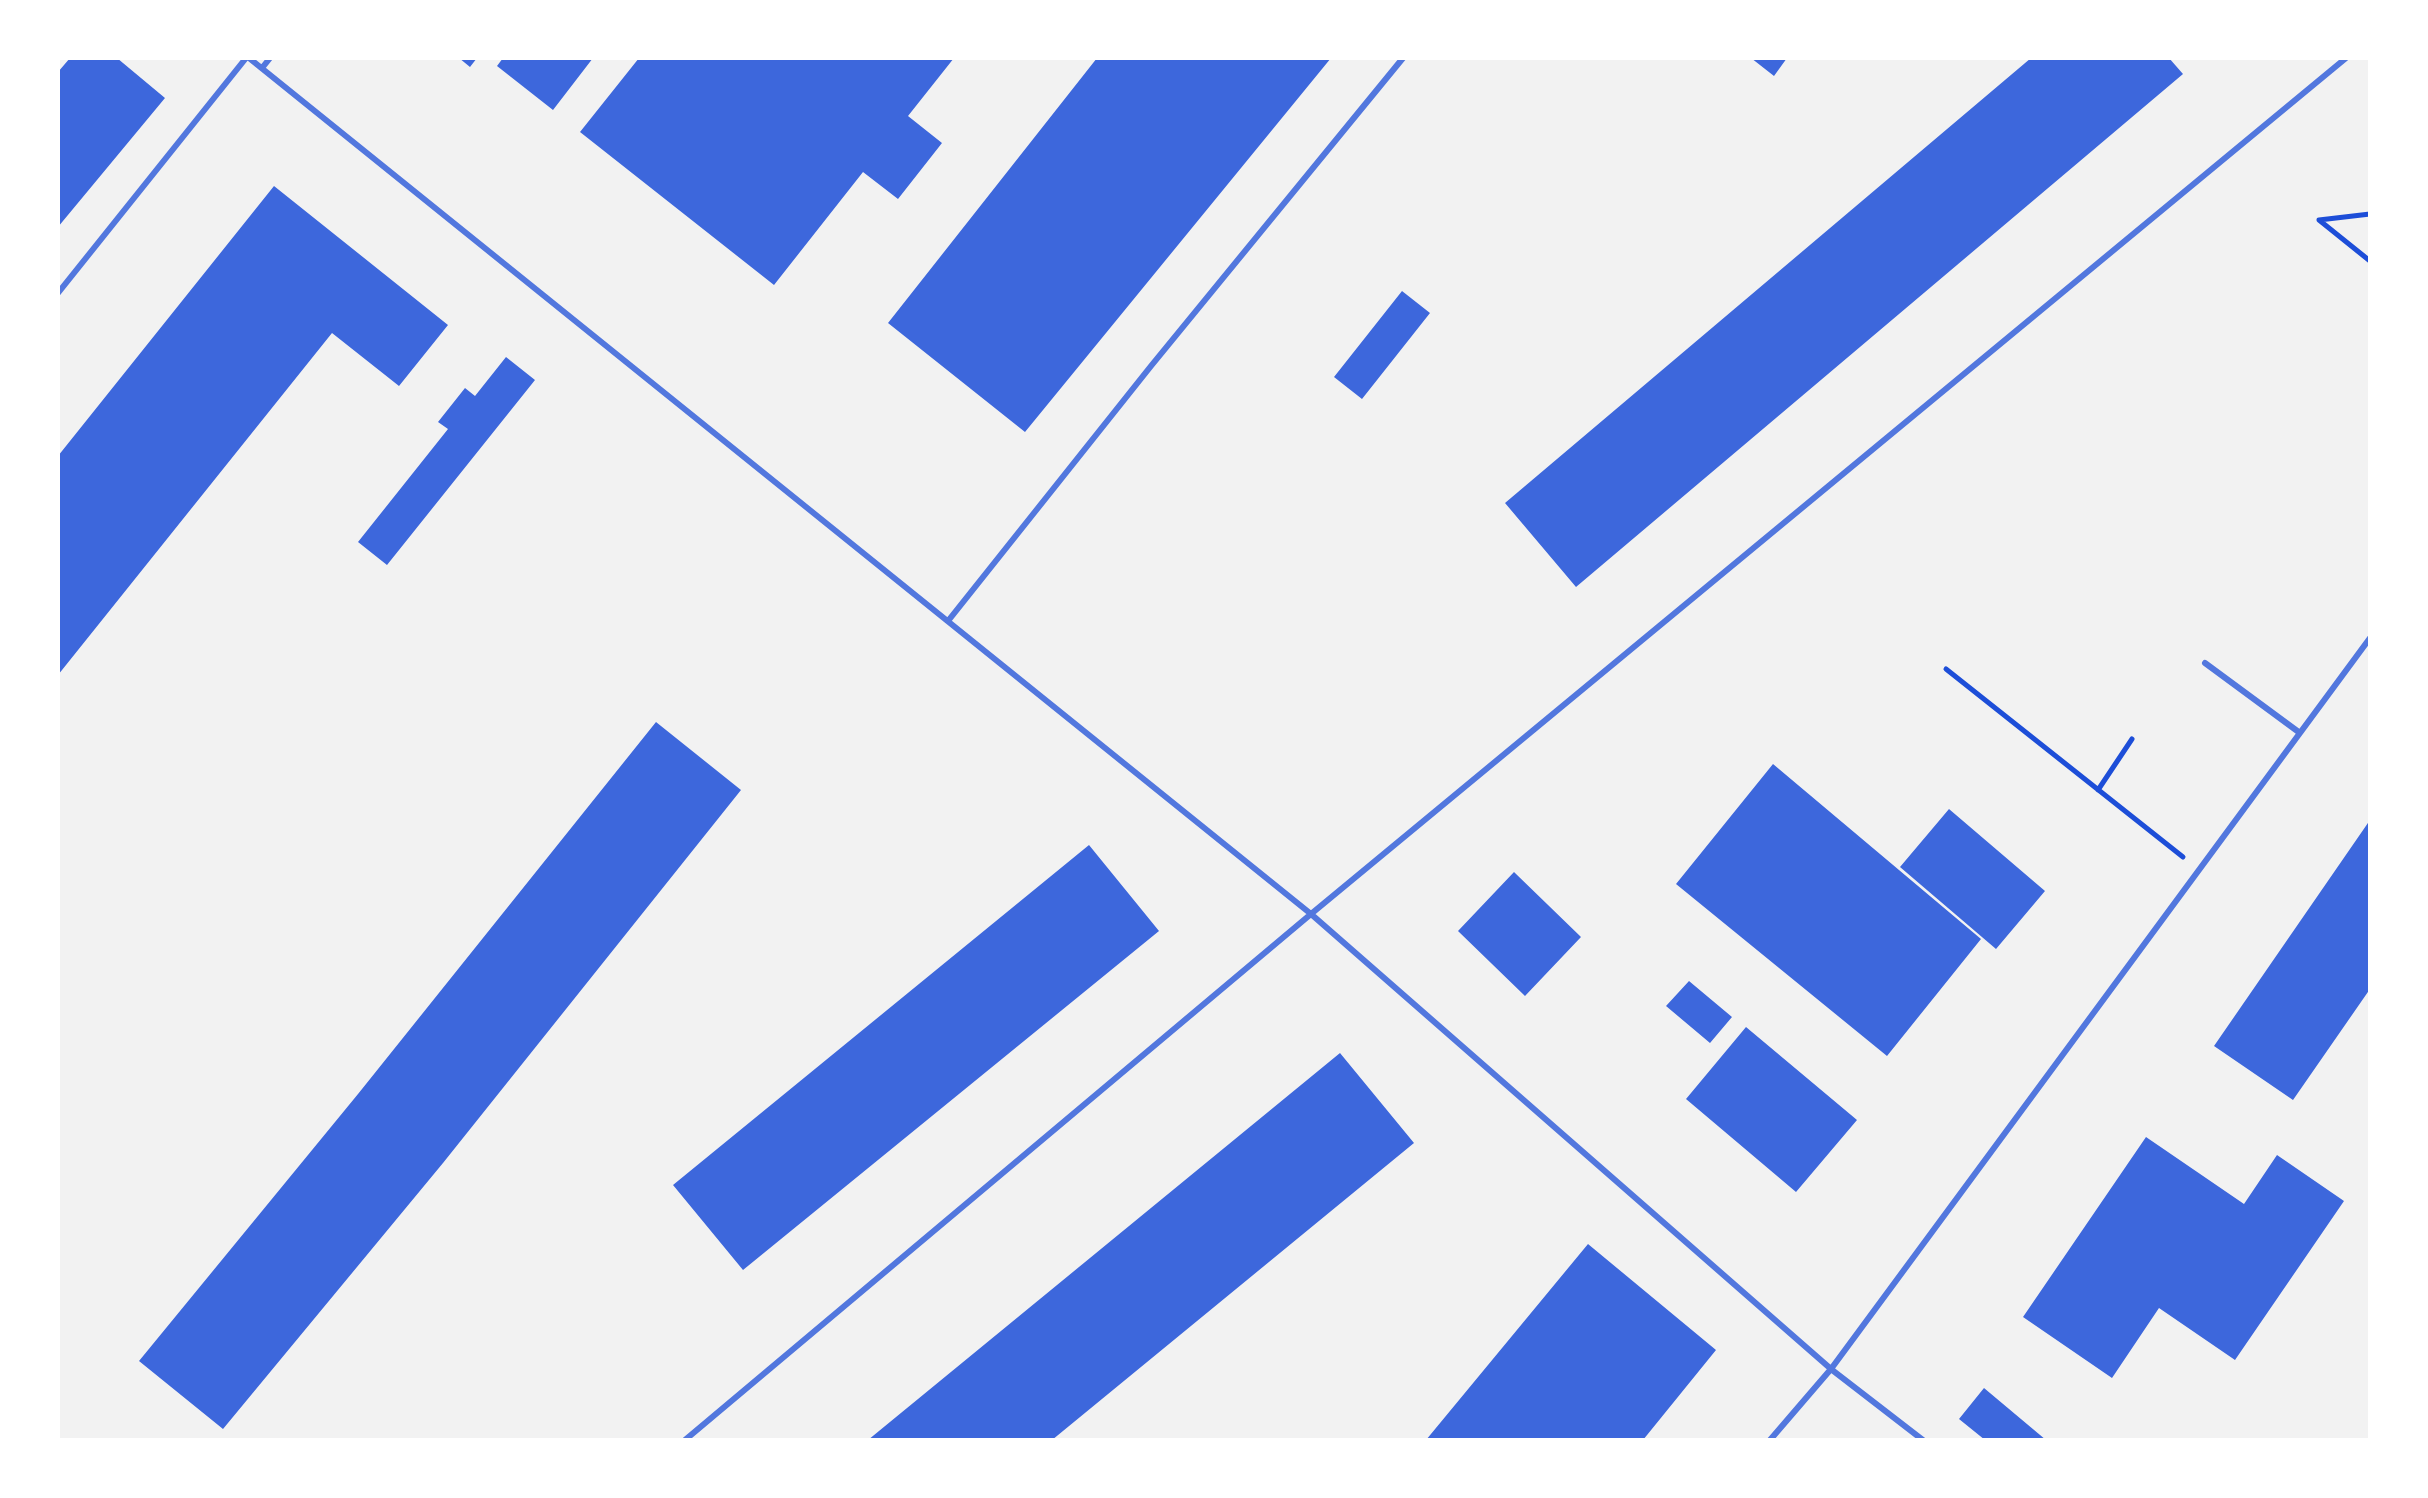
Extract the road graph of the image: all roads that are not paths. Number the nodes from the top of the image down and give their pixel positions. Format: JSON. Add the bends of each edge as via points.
{"nodes":[{"id":1,"x":248,"y":58,"type":"edge"},
{"id":2,"x":270,"y":58,"type":"edge"},
{"id":3,"x":1403,"y":58,"type":"edge"},
{"id":4,"x":2346,"y":58,"type":"edge"},
{"id":5,"x":262,"y":68,"type":"junction"},
{"id":6,"x":58,"y":293,"type":"edge"},
{"id":7,"x":948,"y":621,"type":"junction"},
{"id":8,"x":2370,"y":638,"type":"edge"},
{"id":9,"x":2205,"y":663,"type":"dead end"},
{"id":10,"x":2300,"y":733,"type":"junction"},
{"id":11,"x":1311,"y":914,"type":"junction"},
{"id":12,"x":1831,"y":1369,"type":"junction"},
{"id":13,"x":685,"y":1440,"type":"edge"},
{"id":14,"x":1770,"y":1440,"type":"edge"},
{"id":15,"x":1923,"y":1440,"type":"edge"}],
"edges":[{"from":1,"to":5,"type":"lane"},
{"from":1,"to":6,"type":"lane"},
{"from":2,"to":5,"type":"lane"},
{"from":3,"to":7,"type":"lane"},
{"from":4,"to":11,"type":"lane"},
{"from":5,"to":7,"type":"lane"},
{"from":7,"to":11,"type":"lane"},
{"from":8,"to":10,"type":"lane"},
{"from":9,"to":10,"type":"lane"},
{"from":10,"to":12,"type":"lane"},
{"from":11,"to":12,"type":"lane"},
{"from":11,"to":13,"type":"lane"},
{"from":12,"to":14,"type":"lane"},
{"from":12,"to":15,"type":"lane"}]}
